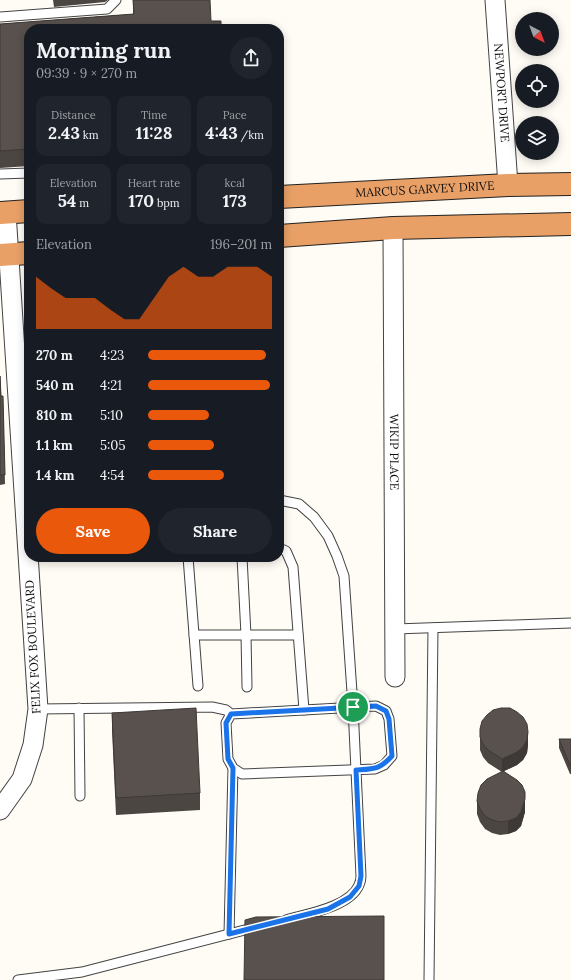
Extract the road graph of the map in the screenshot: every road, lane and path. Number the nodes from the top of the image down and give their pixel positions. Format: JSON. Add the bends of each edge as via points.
{"nodes":[{"id":1,"x":116,"y":0,"type":"edge"},
{"id":2,"x":495,"y":0,"type":"edge"},
{"id":3,"x":0,"y":17,"type":"edge"},
{"id":4,"x":24,"y":173,"type":"edge"},
{"id":5,"x":0,"y":174,"type":"edge"},
{"id":6,"x":571,"y":184,"type":"edge"},
{"id":7,"x":508,"y":185,"type":"junction"},
{"id":8,"x":284,"y":197,"type":"edge"},
{"id":9,"x":24,"y":211,"type":"edge"},
{"id":10,"x":3,"y":212,"type":"edge"},
{"id":11,"x":571,"y":224,"type":"edge"},
{"id":12,"x":393,"y":228,"type":"junction"},
{"id":13,"x":284,"y":236,"type":"edge"},
{"id":14,"x":13,"y":254,"type":"edge"},
{"id":15,"x":24,"y":450,"type":"edge"},
{"id":16,"x":284,"y":501,"type":"edge"},
{"id":17,"x":284,"y":549,"type":"edge"},
{"id":18,"x":30,"y":562,"type":"edge"},
{"id":19,"x":188,"y":562,"type":"edge"},
{"id":20,"x":242,"y":562,"type":"edge"},
{"id":21,"x":571,"y":623,"type":"edge"},
{"id":22,"x":433,"y":628,"type":"junction"},
{"id":23,"x":395,"y":629,"type":"junction"},
{"id":24,"x":194,"y":635,"type":"junction"},
{"id":25,"x":246,"y":635,"type":"junction"},
{"id":26,"x":298,"y":635,"type":"junction"},
{"id":27,"x":395,"y":677,"type":"dead end"},
{"id":28,"x":198,"y":686,"type":"dead end"},
{"id":29,"x":247,"y":687,"type":"dead end"},
{"id":30,"x":353,"y":707,"type":"junction"},
{"id":31,"x":79,"y":708,"type":"junction"},
{"id":32,"x":38,"y":709,"type":"junction"},
{"id":33,"x":304,"y":710,"type":"junction"},
{"id":34,"x":231,"y":714,"type":"junction"},
{"id":35,"x":233,"y":768,"type":"junction"},
{"id":36,"x":356,"y":770,"type":"junction"},
{"id":37,"x":80,"y":796,"type":"dead end"},
{"id":38,"x":0,"y":810,"type":"edge"},
{"id":39,"x":229,"y":934,"type":"junction"},
{"id":40,"x":18,"y":980,"type":"edge"},
{"id":41,"x":429,"y":980,"type":"edge"}],
"edges":[{"from":1,"to":3,"type":"lane","via":[[107,9]]},
{"from":2,"to":7,"type":"street","name":"NEWPORT DRIVE"},
{"from":4,"to":5,"type":"lane"},
{"from":6,"to":7,"type":"highway","name":"MARCUS GARVEY DRIVE"},
{"from":7,"to":8,"type":"highway","name":"MARCUS GARVEY DRIVE"},
{"from":9,"to":10,"type":"highway"},
{"from":10,"to":14,"type":"street","name":"FELIX FOX BOULEVARD"},
{"from":11,"to":12,"type":"highway"},
{"from":12,"to":13,"type":"highway"},
{"from":12,"to":23,"type":"street","name":"WIKIP PLACE"},
{"from":14,"to":15,"type":"street","name":"FELIX FOX BOULEVARD"},
{"from":16,"to":30,"type":"lane","via":[[299,504],[314,517],[328,536],[344,576]]},
{"from":17,"to":26,"type":"lane","via":[[293,568]]},
{"from":18,"to":32,"type":"street","name":"FELIX FOX BOULEVARD"},
{"from":19,"to":24,"type":"lane"},
{"from":20,"to":25,"type":"lane"},
{"from":21,"to":22,"type":"lane"},
{"from":22,"to":23,"type":"lane"},
{"from":22,"to":41,"type":"lane"},
{"from":23,"to":27,"type":"street","name":"WIKIP PLACE"},
{"from":24,"to":25,"type":"lane"},
{"from":24,"to":28,"type":"lane"},
{"from":25,"to":26,"type":"lane"},
{"from":25,"to":29,"type":"lane"},
{"from":26,"to":33,"type":"lane"},
{"from":30,"to":33,"type":"lane"},
{"from":30,"to":36,"type":"lane"},
{"from":30,"to":36,"type":"lane","via":[[376,706],[386,711],[392,756],[384,765],[375,769]]},
{"from":31,"to":32,"type":"lane"},
{"from":31,"to":34,"type":"lane","via":[[212,707],[226,710]]},
{"from":31,"to":37,"type":"lane"},
{"from":32,"to":38,"type":"street","name":"FELIX FOX BOULEVARD","via":[[33,744],[22,779]]},
{"from":33,"to":34,"type":"lane"},
{"from":34,"to":35,"type":"lane","via":[[226,723],[228,759]]},
{"from":35,"to":36,"type":"lane","via":[[242,774]]},
{"from":35,"to":39,"type":"lane"},
{"from":36,"to":39,"type":"lane","via":[[361,876],[359,886],[350,897],[328,909]]},
{"from":39,"to":40,"type":"lane","via":[[82,972]]}]}
